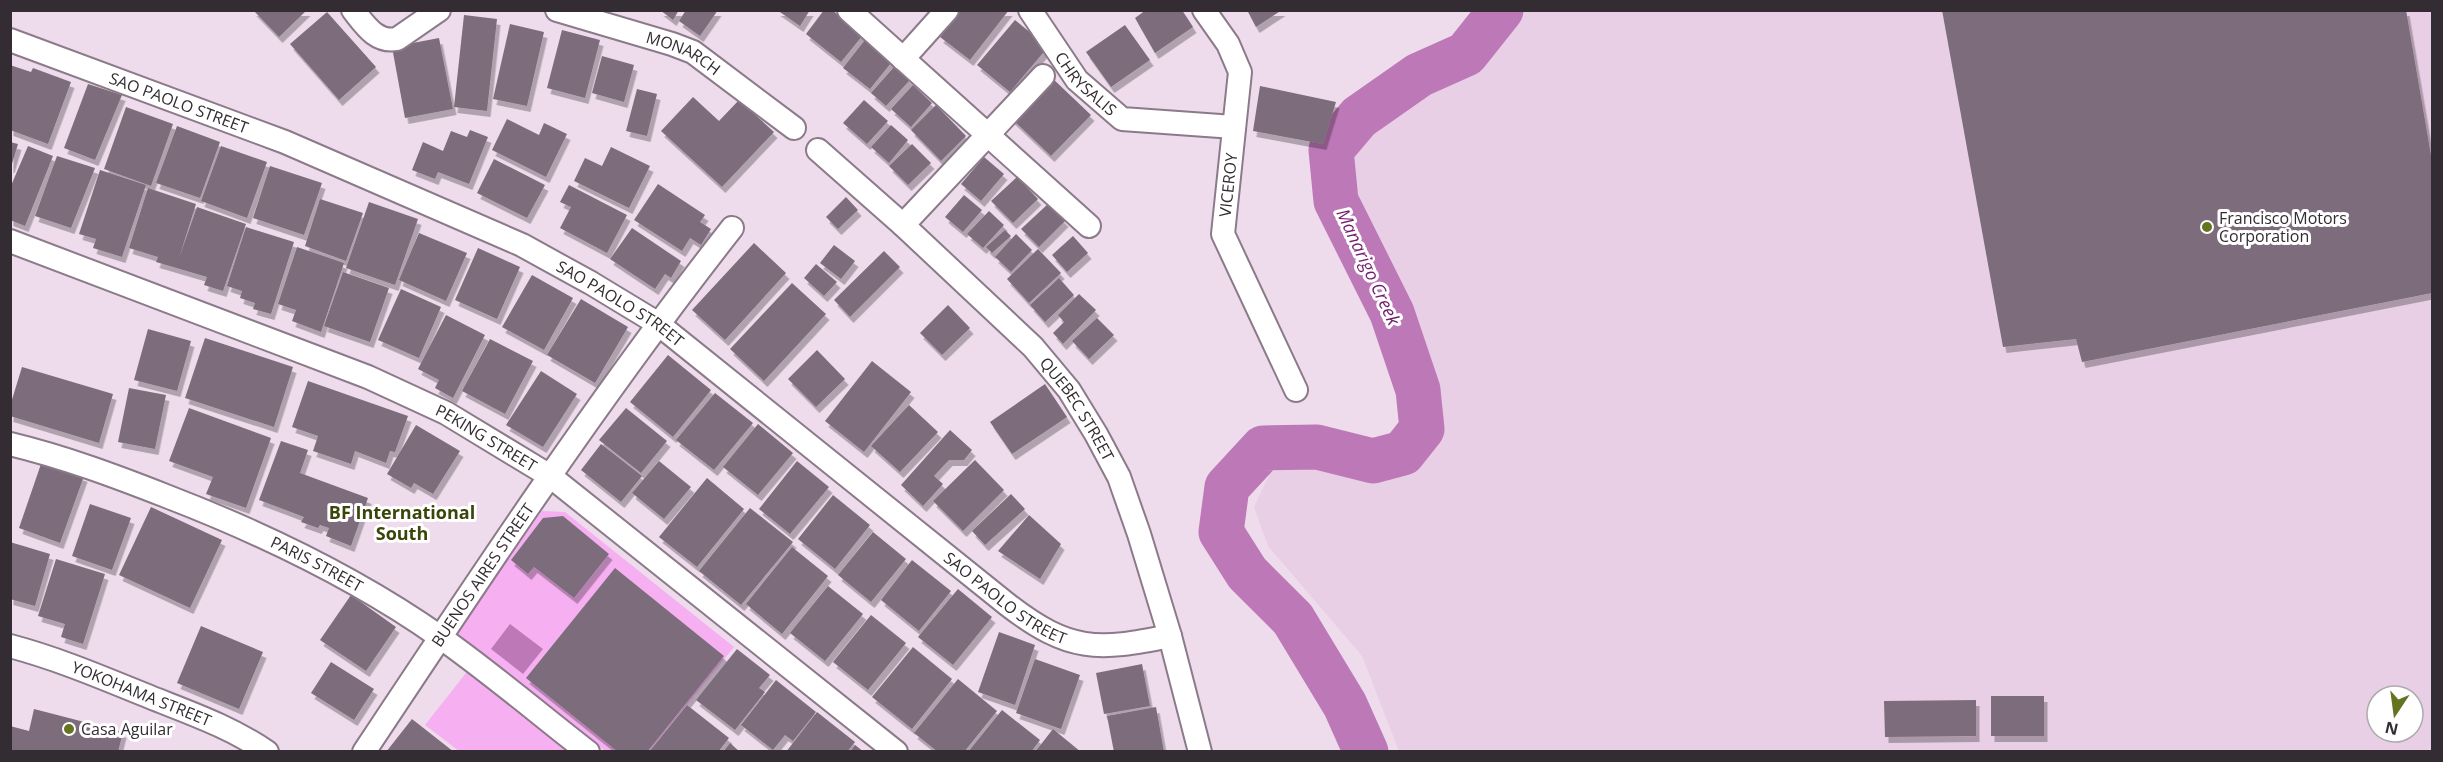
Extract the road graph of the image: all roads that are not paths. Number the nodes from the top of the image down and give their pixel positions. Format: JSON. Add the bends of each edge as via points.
{"nodes":[{"id":1,"x":353,"y":10,"type":"edge"},
{"id":2,"x":439,"y":10,"type":"edge"},
{"id":3,"x":556,"y":10,"type":"edge"},
{"id":4,"x":849,"y":10,"type":"edge"},
{"id":5,"x":946,"y":10,"type":"edge"},
{"id":6,"x":1030,"y":10,"type":"edge"},
{"id":7,"x":1203,"y":10,"type":"edge"},
{"id":8,"x":10,"y":40,"type":"edge"},
{"id":9,"x":903,"y":59,"type":"junction"},
{"id":10,"x":1043,"y":76,"type":"dead end"},
{"id":11,"x":1234,"y":127,"type":"junction"},
{"id":12,"x":794,"y":128,"type":"dead end"},
{"id":13,"x":988,"y":135,"type":"junction"},
{"id":14,"x":818,"y":150,"type":"dead end"},
{"id":15,"x":903,"y":225,"type":"junction"},
{"id":16,"x":1089,"y":226,"type":"dead end"},
{"id":17,"x":732,"y":228,"type":"dead end"},
{"id":18,"x":10,"y":241,"type":"edge"},
{"id":19,"x":657,"y":323,"type":"junction"},
{"id":20,"x":1296,"y":390,"type":"dead end"},
{"id":21,"x":10,"y":444,"type":"edge"},
{"id":22,"x":550,"y":476,"type":"junction"},
{"id":23,"x":1170,"y":636,"type":"junction"},
{"id":24,"x":440,"y":637,"type":"junction"},
{"id":25,"x":10,"y":646,"type":"edge"},
{"id":26,"x":267,"y":752,"type":"edge"},
{"id":27,"x":364,"y":752,"type":"edge"},
{"id":28,"x":588,"y":752,"type":"edge"},
{"id":29,"x":896,"y":752,"type":"edge"},
{"id":30,"x":1200,"y":752,"type":"edge"}],
"edges":[{"from":1,"to":2,"type":"street","via":[[375,36],[390,41]]},
{"from":3,"to":12,"type":"street","name":"MONARCH","via":[[693,52]]},
{"from":4,"to":9,"type":"street"},
{"from":5,"to":9,"type":"street"},
{"from":6,"to":11,"type":"street","name":"CHRYSALIS","via":[[1077,80],[1122,119]]},
{"from":7,"to":11,"type":"street","name":"VICEROY","via":[[1228,44],[1240,72]]},
{"from":8,"to":19,"type":"street","name":"SAO PAOLO STREET","via":[[285,142],[420,199],[522,245]]},
{"from":9,"to":13,"type":"street"},
{"from":10,"to":13,"type":"street"},
{"from":11,"to":20,"type":"street","name":"VICEROY","via":[[1223,234]]},
{"from":13,"to":15,"type":"street"},
{"from":13,"to":16,"type":"street"},
{"from":14,"to":15,"type":"street","name":"QUEBEC STREET"},
{"from":15,"to":23,"type":"street","name":"QUEBEC STREET","via":[[1033,347],[1069,390],[1119,477]]},
{"from":17,"to":19,"type":"street","name":"BUENOS AIRES STREET"},
{"from":18,"to":22,"type":"street","name":"PEKING STREET","via":[[368,376],[446,413]]},
{"from":19,"to":22,"type":"street","name":"BUENOS AIRES STREET"},
{"from":19,"to":23,"type":"street","name":"SAO PAOLO STREET","via":[[1032,623],[1062,638],[1091,646],[1123,646]]},
{"from":21,"to":24,"type":"street","name":"PARIS STREET","via":[[110,474],[291,549]]},
{"from":22,"to":24,"type":"street","name":"BUENOS AIRES STREET"},
{"from":22,"to":29,"type":"street","name":"PEKING STREET"},
{"from":23,"to":30,"type":"street","name":"QUEBEC STREET"},
{"from":24,"to":27,"type":"street","name":"BUENOS AIRES STREET"},
{"from":24,"to":28,"type":"street","name":"PARIS STREET"},
{"from":25,"to":26,"type":"street","name":"YOKOHAMA STREET","via":[[88,670],[189,711]]}]}
